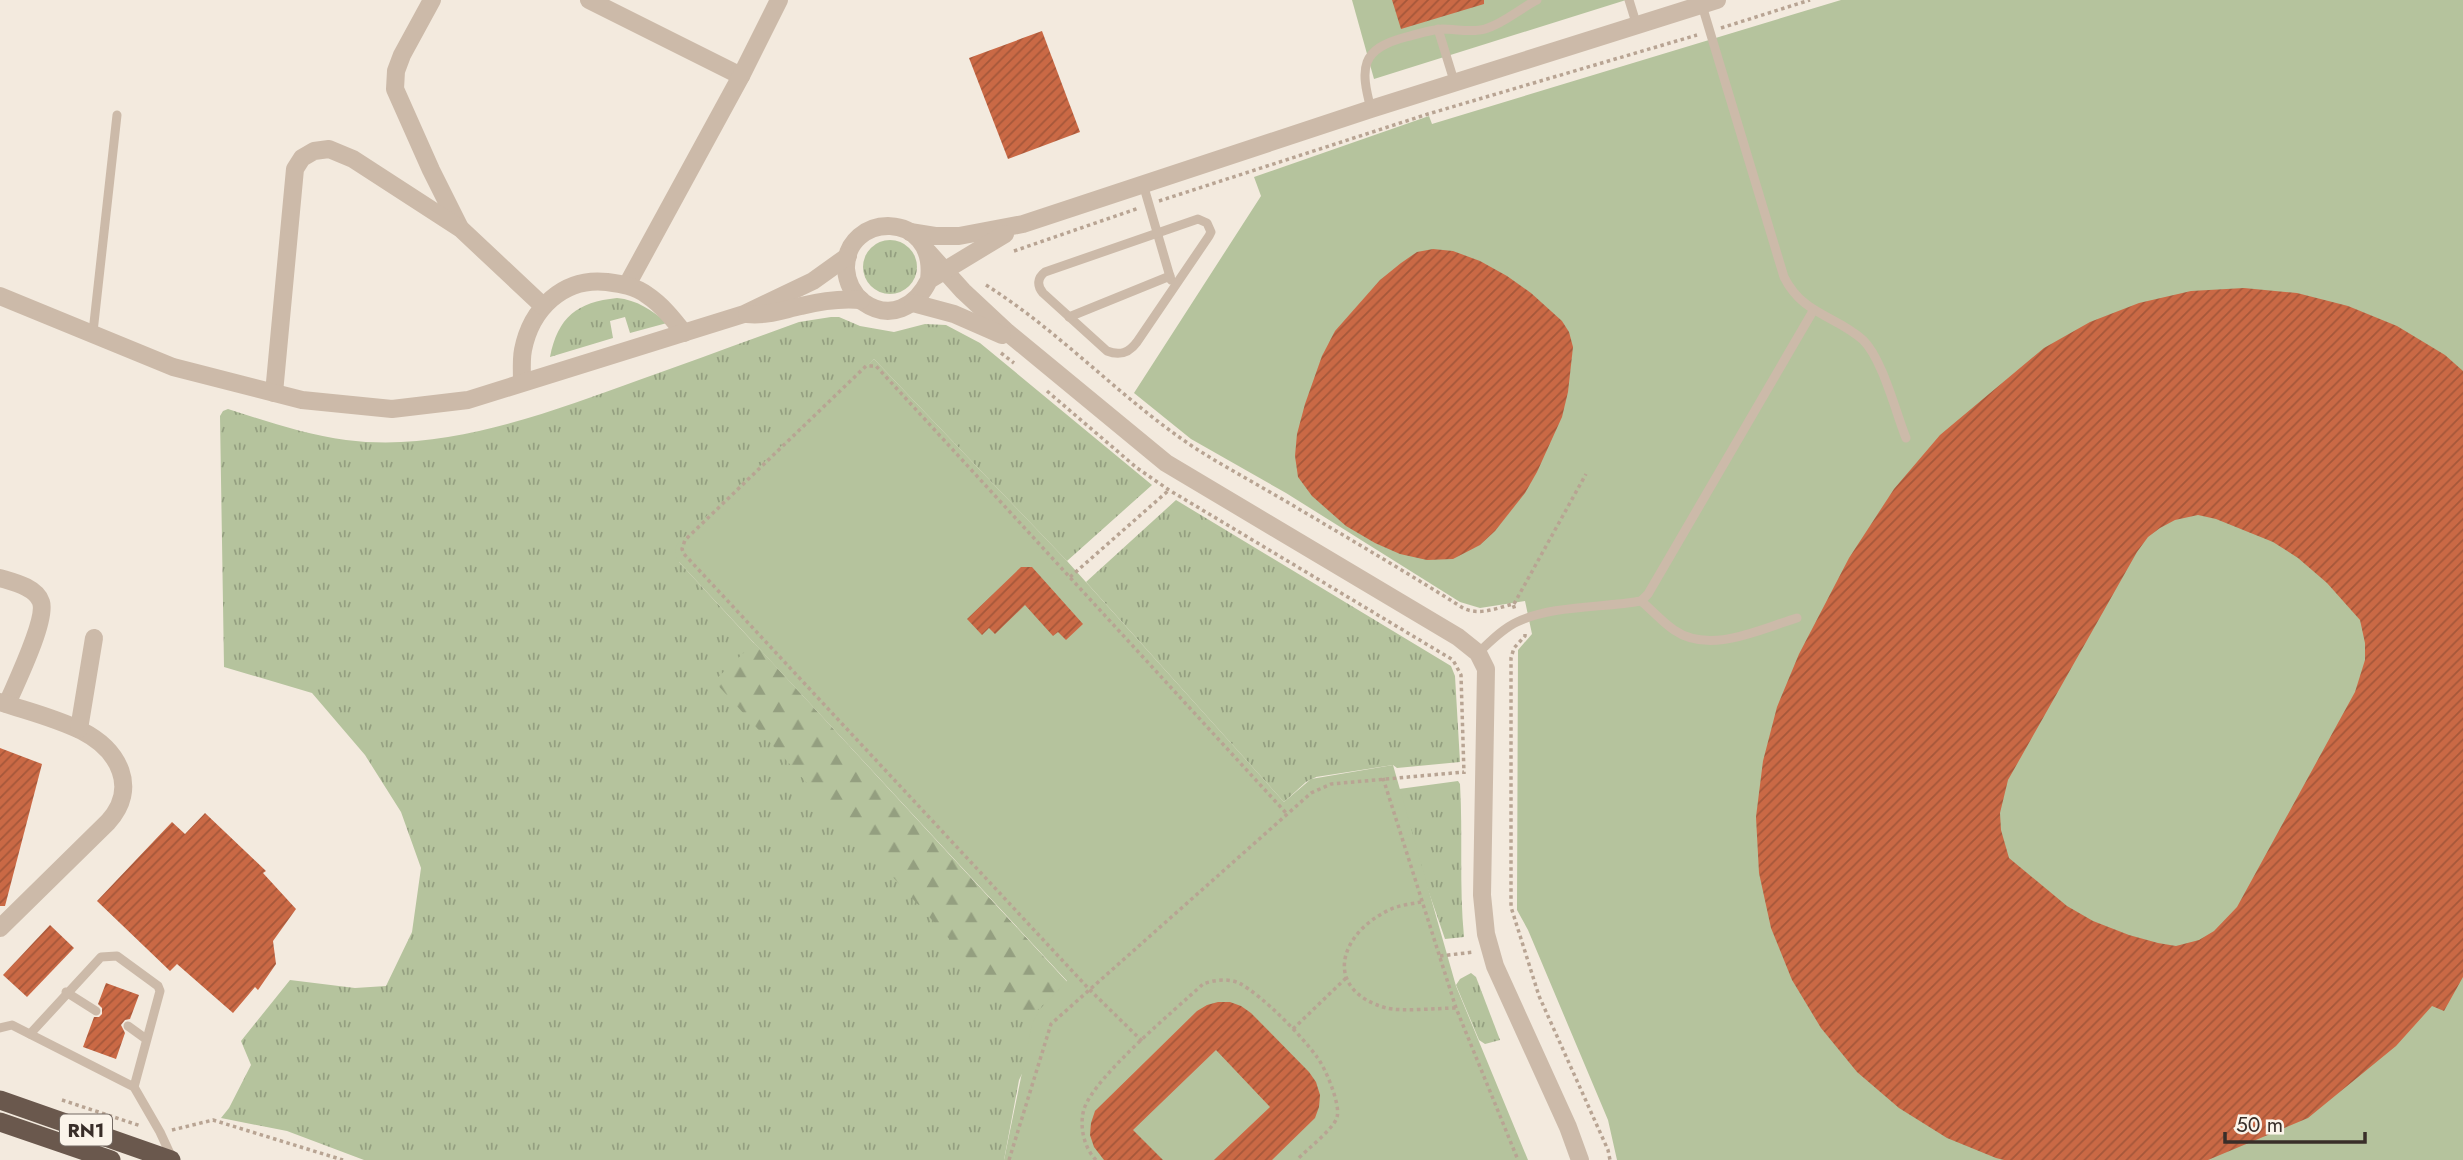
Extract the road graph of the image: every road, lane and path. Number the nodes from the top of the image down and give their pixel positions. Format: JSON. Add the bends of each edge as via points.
{"nodes":[{"id":1,"x":432,"y":0,"type":"edge"},
{"id":2,"x":589,"y":0,"type":"edge"},
{"id":3,"x":779,"y":0,"type":"edge"},
{"id":4,"x":1537,"y":0,"type":"edge"},
{"id":5,"x":1629,"y":0,"type":"edge"},
{"id":6,"x":1810,"y":0,"type":"edge"},
{"id":7,"x":1706,"y":2,"type":"edge"},
{"id":8,"x":1637,"y":26,"type":"junction"},
{"id":9,"x":1438,"y":29,"type":"junction"},
{"id":10,"x":1710,"y":32,"type":"junction"},
{"id":11,"x":741,"y":76,"type":"junction"},
{"id":12,"x":1455,"y":84,"type":"junction"},
{"id":13,"x":1371,"y":109,"type":"junction"},
{"id":14,"x":117,"y":114,"type":"dead end"},
{"id":15,"x":1143,"y":184,"type":"junction"},
{"id":16,"x":1148,"y":205,"type":"junction"},
{"id":17,"x":1023,"y":224,"type":"junction"},
{"id":18,"x":461,"y":229,"type":"junction"},
{"id":19,"x":910,"y":232,"type":"junction"},
{"id":20,"x":1157,"y":234,"type":"junction"},
{"id":21,"x":1012,"y":252,"type":"dead end"},
{"id":22,"x":848,"y":256,"type":"junction"},
{"id":23,"x":936,"y":275,"type":"junction"},
{"id":24,"x":1170,"y":276,"type":"junction"},
{"id":25,"x":976,"y":279,"type":"dead end"},
{"id":26,"x":627,"y":285,"type":"junction"},
{"id":27,"x":1173,"y":288,"type":"junction"},
{"id":28,"x":0,"y":296,"type":"edge"},
{"id":29,"x":860,"y":300,"type":"junction"},
{"id":30,"x":913,"y":303,"type":"junction"},
{"id":31,"x":542,"y":306,"type":"junction"},
{"id":32,"x":1813,"y":311,"type":"junction"},
{"id":33,"x":744,"y":314,"type":"junction"},
{"id":34,"x":1069,"y":317,"type":"junction"},
{"id":35,"x":93,"y":332,"type":"junction"},
{"id":36,"x":684,"y":333,"type":"junction"},
{"id":37,"x":992,"y":347,"type":"dead end"},
{"id":38,"x":1030,"y":351,"type":"junction"},
{"id":39,"x":1024,"y":370,"type":"dead end"},
{"id":40,"x":522,"y":382,"type":"junction"},
{"id":41,"x":1044,"y":388,"type":"dead end"},
{"id":42,"x":274,"y":393,"type":"junction"},
{"id":43,"x":1906,"y":438,"type":"dead end"},
{"id":44,"x":1586,"y":474,"type":"dead end"},
{"id":45,"x":1169,"y":490,"type":"junction"},
{"id":46,"x":1070,"y":577,"type":"junction"},
{"id":47,"x":0,"y":578,"type":"edge"},
{"id":48,"x":1641,"y":601,"type":"junction"},
{"id":49,"x":1513,"y":604,"type":"junction"},
{"id":50,"x":1797,"y":618,"type":"dead end"},
{"id":51,"x":1519,"y":621,"type":"junction"},
{"id":52,"x":94,"y":638,"type":"dead end"},
{"id":53,"x":1478,"y":653,"type":"junction"},
{"id":54,"x":4,"y":703,"type":"edge"},
{"id":55,"x":79,"y":729,"type":"junction"},
{"id":56,"x":1464,"y":772,"type":"junction"},
{"id":57,"x":1383,"y":778,"type":"junction"},
{"id":58,"x":1465,"y":786,"type":"dead end"},
{"id":59,"x":1287,"y":814,"type":"junction"},
{"id":60,"x":1422,"y":901,"type":"junction"},
{"id":61,"x":0,"y":928,"type":"edge"},
{"id":62,"x":1472,"y":940,"type":"dead end"},
{"id":63,"x":1440,"y":956,"type":"junction"},
{"id":64,"x":1346,"y":978,"type":"junction"},
{"id":65,"x":1089,"y":989,"type":"junction"},
{"id":66,"x":66,"y":992,"type":"junction"},
{"id":67,"x":1456,"y":1008,"type":"junction"},
{"id":68,"x":96,"y":1011,"type":"dead end"},
{"id":69,"x":128,"y":1026,"type":"dead end"},
{"id":70,"x":0,"y":1028,"type":"edge"},
{"id":71,"x":1293,"y":1029,"type":"junction"},
{"id":72,"x":30,"y":1034,"type":"junction"},
{"id":73,"x":146,"y":1039,"type":"junction"},
{"id":74,"x":1142,"y":1041,"type":"junction"},
{"id":75,"x":134,"y":1087,"type":"junction"},
{"id":76,"x":0,"y":1100,"type":"edge"},
{"id":77,"x":0,"y":1122,"type":"edge"},
{"id":78,"x":111,"y":1160,"type":"edge"},
{"id":79,"x":172,"y":1160,"type":"edge"},
{"id":80,"x":1009,"y":1160,"type":"edge"},
{"id":81,"x":1096,"y":1160,"type":"edge"},
{"id":82,"x":1297,"y":1160,"type":"edge"},
{"id":83,"x":1518,"y":1160,"type":"edge"},
{"id":84,"x":1580,"y":1160,"type":"edge"},
{"id":85,"x":1610,"y":1160,"type":"edge"}],
"edges":[{"from":1,"to":18,"type":"street","via":[[402,55],[395,89]]},
{"from":2,"to":11,"type":"street"},
{"from":3,"to":11,"type":"street"},
{"from":4,"to":9,"type":"lane","via":[[1486,29]]},
{"from":5,"to":8,"type":"lane"},
{"from":6,"to":10,"type":"path"},
{"from":7,"to":8,"type":"street"},
{"from":7,"to":10,"type":"lane"},
{"from":8,"to":12,"type":"street"},
{"from":9,"to":12,"type":"lane"},
{"from":9,"to":13,"type":"lane","via":[[1390,41],[1374,51],[1363,78]]},
{"from":10,"to":16,"type":"path","via":[[1428,114]]},
{"from":10,"to":32,"type":"lane","via":[[1784,277]]},
{"from":11,"to":26,"type":"street"},
{"from":12,"to":13,"type":"street"},
{"from":13,"to":15,"type":"street"},
{"from":14,"to":35,"type":"lane"},
{"from":15,"to":16,"type":"lane"},
{"from":15,"to":17,"type":"street"},
{"from":16,"to":20,"type":"lane"},
{"from":16,"to":21,"type":"path"},
{"from":17,"to":19,"type":"street","via":[[959,236]]},
{"from":17,"to":23,"type":"street"},
{"from":18,"to":31,"type":"street"},
{"from":18,"to":42,"type":"street","via":[[352,159],[329,149],[302,158],[295,169]]},
{"from":19,"to":22,"type":"street","via":[[897,226],[870,229]]},
{"from":19,"to":23,"type":"street","via":[[921,241]]},
{"from":20,"to":24,"type":"lane"},
{"from":20,"to":27,"type":"lane","via":[[1198,219],[1210,227],[1209,236]]},
{"from":20,"to":34,"type":"lane","via":[[1042,274],[1040,290]]},
{"from":22,"to":29,"type":"street","via":[[846,276]]},
{"from":22,"to":33,"type":"street","via":[[819,278]]},
{"from":23,"to":30,"type":"street"},
{"from":23,"to":38,"type":"street"},
{"from":24,"to":27,"type":"lane"},
{"from":24,"to":34,"type":"lane"},
{"from":25,"to":49,"type":"path","via":[[1054,332],[1194,447],[1463,608],[1482,612]]},
{"from":26,"to":31,"type":"street","via":[[600,281],[575,285]]},
{"from":26,"to":36,"type":"street","via":[[645,293]]},
{"from":27,"to":34,"type":"lane","via":[[1128,352],[1107,351]]},
{"from":28,"to":35,"type":"street"},
{"from":29,"to":30,"type":"street","via":[[886,310]]},
{"from":29,"to":33,"type":"street","via":[[842,298],[772,314]]},
{"from":30,"to":38,"type":"street","via":[[974,321]]},
{"from":31,"to":40,"type":"street","via":[[523,350]]},
{"from":32,"to":43,"type":"lane","via":[[1855,334],[1870,348]]},
{"from":32,"to":48,"type":"lane"},
{"from":33,"to":36,"type":"street"},
{"from":35,"to":42,"type":"street","via":[[173,367]]},
{"from":36,"to":40,"type":"street"},
{"from":37,"to":39,"type":"path"},
{"from":38,"to":53,"type":"street","via":[[1172,467]]},
{"from":40,"to":42,"type":"street","via":[[468,400],[391,409]]},
{"from":41,"to":45,"type":"path"},
{"from":44,"to":49,"type":"path"},
{"from":45,"to":46,"type":"path"},
{"from":45,"to":56,"type":"path","via":[[1453,660],[1461,675]]},
{"from":46,"to":59,"type":"path"},
{"from":46,"to":65,"type":"path","via":[[876,366],[866,366],[685,540],[682,549]]},
{"from":47,"to":54,"type":"street","via":[[32,591],[42,610]]},
{"from":48,"to":50,"type":"lane","via":[[1675,631],[1706,641]]},
{"from":48,"to":51,"type":"lane"},
{"from":49,"to":51,"type":"path"},
{"from":51,"to":53,"type":"lane"},
{"from":51,"to":85,"type":"path","via":[[1525,636],[1511,658],[1511,907],[1539,996]]},
{"from":52,"to":55,"type":"street"},
{"from":53,"to":84,"type":"street","via":[[1486,669],[1482,895],[1486,933],[1495,966]]},
{"from":54,"to":55,"type":"street"},
{"from":55,"to":61,"type":"street","via":[[100,743],[122,773],[120,808]]},
{"from":56,"to":57,"type":"path"},
{"from":56,"to":58,"type":"path"},
{"from":57,"to":59,"type":"path","via":[[1319,788]]},
{"from":57,"to":60,"type":"path"},
{"from":59,"to":65,"type":"path"},
{"from":60,"to":63,"type":"path"},
{"from":60,"to":64,"type":"path","via":[[1391,909],[1362,929],[1342,962]]},
{"from":62,"to":63,"type":"path","via":[[1474,953]]},
{"from":63,"to":67,"type":"path"},
{"from":64,"to":67,"type":"path","via":[[1363,997],[1388,1008]]},
{"from":64,"to":71,"type":"path"},
{"from":65,"to":74,"type":"path"},
{"from":65,"to":80,"type":"path","via":[[1051,1024]]},
{"from":66,"to":68,"type":"lane"},
{"from":66,"to":72,"type":"lane"},
{"from":66,"to":73,"type":"lane","via":[[100,957],[117,956],[160,988]]},
{"from":67,"to":83,"type":"path"},
{"from":69,"to":73,"type":"lane"},
{"from":70,"to":72,"type":"lane","via":[[12,1025]]},
{"from":71,"to":74,"type":"path","via":[[1238,983],[1215,979],[1203,984]]},
{"from":71,"to":82,"type":"path","via":[[1319,1059],[1338,1116]]},
{"from":72,"to":75,"type":"lane"},
{"from":73,"to":75,"type":"lane"},
{"from":74,"to":81,"type":"path","via":[[1102,1081],[1084,1110],[1083,1134]]},
{"from":75,"to":79,"type":"lane"},
{"from":76,"to":79,"type":"highway","number":"RN1"},
{"from":77,"to":78,"type":"highway","number":"RN1"}]}
